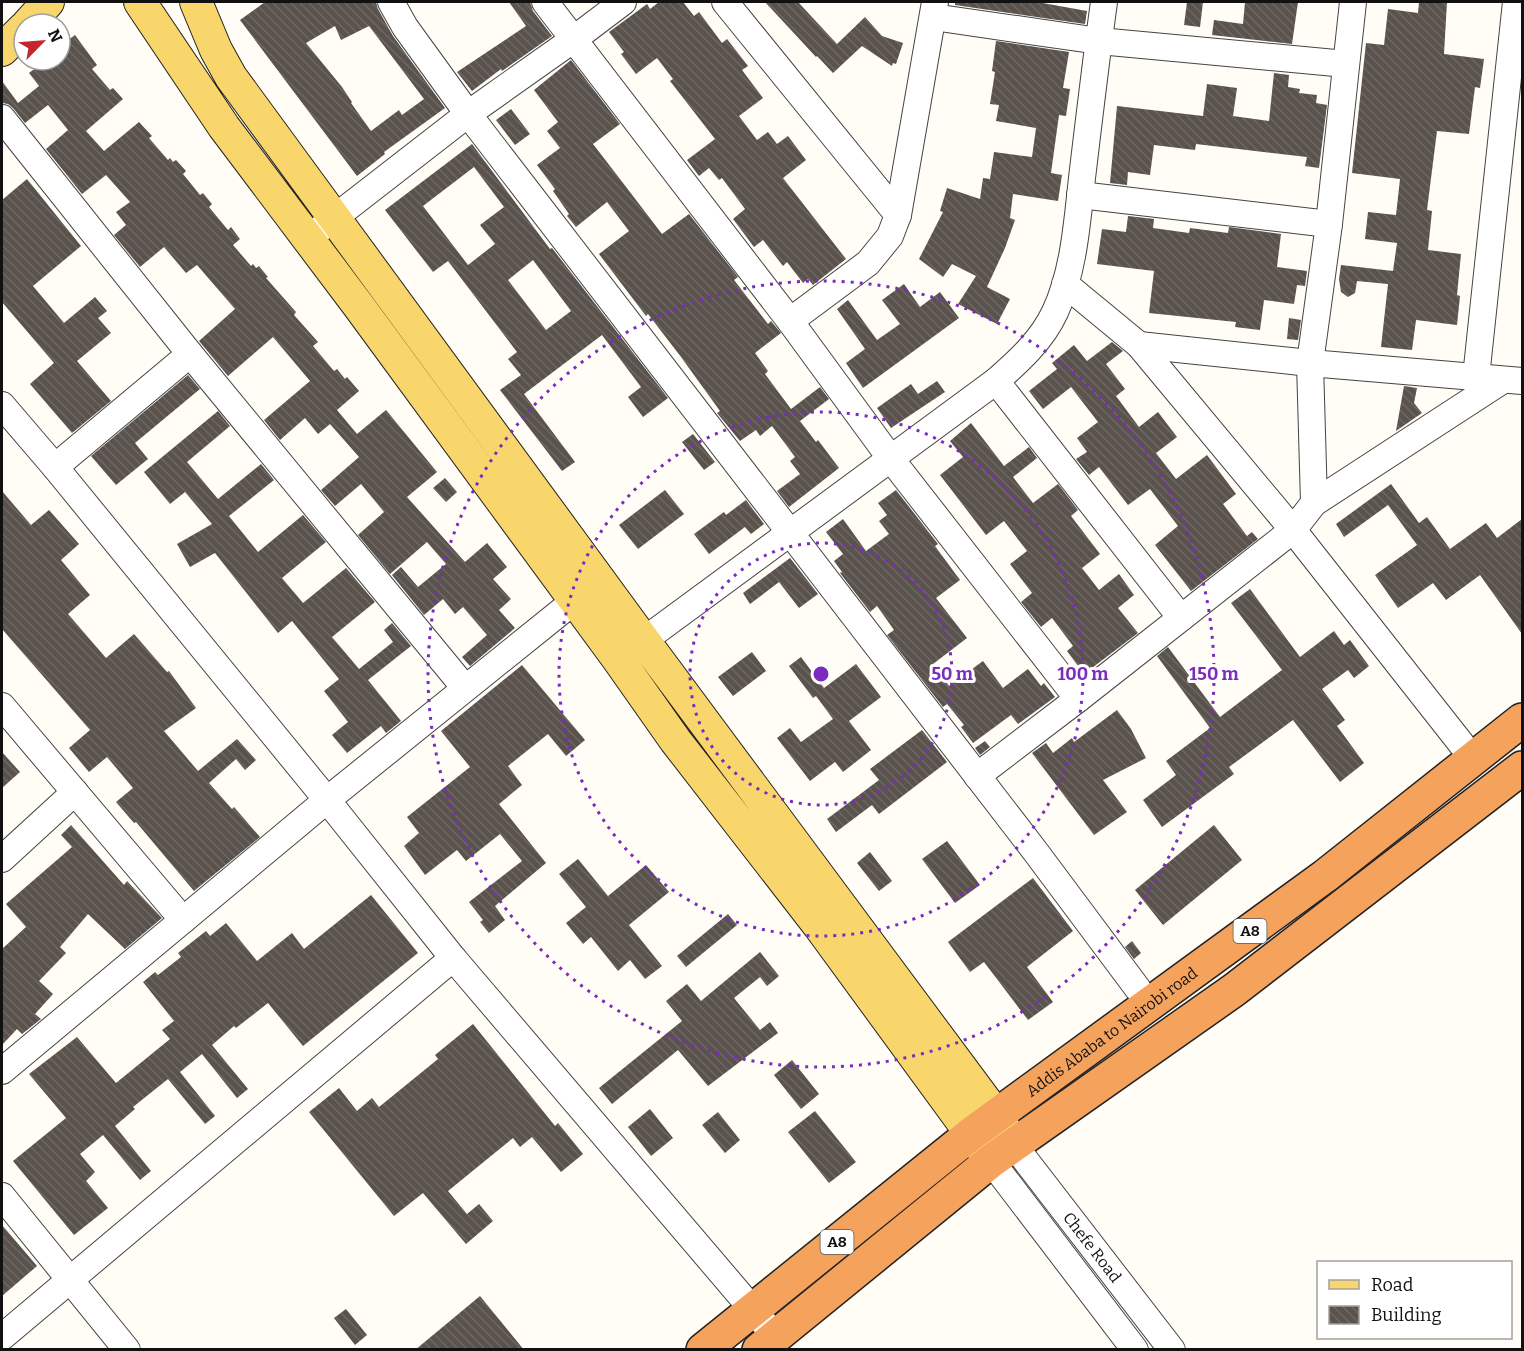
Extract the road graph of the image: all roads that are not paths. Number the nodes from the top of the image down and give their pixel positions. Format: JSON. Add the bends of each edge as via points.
{"nodes":[{"id":1,"x":48,"y":2,"type":"edge"},
{"id":2,"x":140,"y":2,"type":"edge"},
{"id":3,"x":196,"y":2,"type":"edge"},
{"id":4,"x":391,"y":2,"type":"edge"},
{"id":5,"x":545,"y":2,"type":"edge"},
{"id":6,"x":623,"y":2,"type":"edge"},
{"id":7,"x":725,"y":2,"type":"edge"},
{"id":8,"x":1104,"y":2,"type":"edge"},
{"id":9,"x":1353,"y":2,"type":"edge"},
{"id":10,"x":1516,"y":2,"type":"edge"},
{"id":11,"x":934,"y":9,"type":"edge"},
{"id":12,"x":31,"y":12,"type":"edge"},
{"id":13,"x":574,"y":39,"type":"junction"},
{"id":14,"x":1099,"y":41,"type":"junction"},
{"id":15,"x":1346,"y":64,"type":"junction"},
{"id":16,"x":468,"y":114,"type":"junction"},
{"id":17,"x":2,"y":117,"type":"edge"},
{"id":18,"x":1080,"y":195,"type":"junction"},
{"id":19,"x":898,"y":215,"type":"junction"},
{"id":20,"x":335,"y":217,"type":"junction"},
{"id":21,"x":1329,"y":224,"type":"junction"},
{"id":22,"x":308,"y":239,"type":"junction"},
{"id":23,"x":1065,"y":284,"type":"junction"},
{"id":24,"x":790,"y":321,"type":"junction"},
{"id":25,"x":1139,"y":345,"type":"junction"},
{"id":26,"x":190,"y":354,"type":"junction"},
{"id":27,"x":1310,"y":363,"type":"junction"},
{"id":28,"x":1476,"y":377,"type":"junction"},
{"id":29,"x":1513,"y":380,"type":"edge"},
{"id":30,"x":996,"y":381,"type":"junction"},
{"id":31,"x":2,"y":405,"type":"edge"},
{"id":32,"x":891,"y":459,"type":"junction"},
{"id":33,"x":55,"y":467,"type":"junction"},
{"id":34,"x":1314,"y":504,"type":"junction"},
{"id":35,"x":1293,"y":530,"type":"junction"},
{"id":36,"x":789,"y":532,"type":"junction"},
{"id":37,"x":601,"y":580,"type":"junction"},
{"id":38,"x":574,"y":602,"type":"junction"},
{"id":39,"x":1181,"y":618,"type":"junction"},
{"id":40,"x":644,"y":641,"type":"junction"},
{"id":41,"x":618,"y":660,"type":"junction"},
{"id":42,"x":465,"y":688,"type":"junction"},
{"id":43,"x":1078,"y":699,"type":"junction"},
{"id":44,"x":2,"y":706,"type":"edge"},
{"id":45,"x":1522,"y":720,"type":"edge"},
{"id":46,"x":1463,"y":746,"type":"dead end"},
{"id":47,"x":1522,"y":768,"type":"edge"},
{"id":48,"x":976,"y":776,"type":"junction"},
{"id":49,"x":75,"y":792,"type":"junction"},
{"id":50,"x":327,"y":800,"type":"junction"},
{"id":51,"x":2,"y":858,"type":"edge"},
{"id":52,"x":183,"y":920,"type":"junction"},
{"id":53,"x":453,"y":958,"type":"junction"},
{"id":54,"x":1138,"y":989,"type":"dead end"},
{"id":55,"x":2,"y":1071,"type":"edge"},
{"id":56,"x":983,"y":1125,"type":"junction"},
{"id":57,"x":1002,"y":1152,"type":"junction"},
{"id":58,"x":2,"y":1196,"type":"edge"},
{"id":59,"x":70,"y":1279,"type":"junction"},
{"id":60,"x":753,"y":1311,"type":"junction"},
{"id":61,"x":2,"y":1337,"type":"edge"},
{"id":62,"x":767,"y":1343,"type":"edge"},
{"id":63,"x":127,"y":1350,"type":"edge"},
{"id":64,"x":704,"y":1350,"type":"edge"},
{"id":65,"x":1135,"y":1350,"type":"edge"},
{"id":66,"x":1172,"y":1350,"type":"edge"}],
"edges":[{"from":1,"to":12,"type":"main road"},
{"from":2,"to":22,"type":"main road","via":[[224,127]]},
{"from":3,"to":20,"type":"main road","via":[[231,77]]},
{"from":4,"to":16,"type":"street"},
{"from":5,"to":13,"type":"street"},
{"from":6,"to":13,"type":"street"},
{"from":7,"to":19,"type":"street"},
{"from":8,"to":14,"type":"street"},
{"from":9,"to":15,"type":"street"},
{"from":10,"to":28,"type":"street"},
{"from":11,"to":14,"type":"street"},
{"from":11,"to":19,"type":"street"},
{"from":13,"to":16,"type":"street"},
{"from":13,"to":24,"type":"street"},
{"from":14,"to":15,"type":"street"},
{"from":14,"to":18,"type":"street"},
{"from":15,"to":21,"type":"street"},
{"from":16,"to":20,"type":"street"},
{"from":16,"to":36,"type":"street"},
{"from":17,"to":26,"type":"street"},
{"from":18,"to":21,"type":"street"},
{"from":18,"to":23,"type":"street"},
{"from":19,"to":24,"type":"street","via":[[890,236],[868,263]]},
{"from":20,"to":22,"type":"street"},
{"from":20,"to":37,"type":"main road"},
{"from":21,"to":27,"type":"street"},
{"from":22,"to":38,"type":"main road"},
{"from":23,"to":25,"type":"street"},
{"from":23,"to":30,"type":"street","via":[[1040,338]]},
{"from":24,"to":32,"type":"street"},
{"from":25,"to":27,"type":"street"},
{"from":25,"to":35,"type":"street"},
{"from":26,"to":33,"type":"street"},
{"from":26,"to":42,"type":"street"},
{"from":27,"to":28,"type":"street"},
{"from":27,"to":34,"type":"street"},
{"from":28,"to":29,"type":"street"},
{"from":29,"to":34,"type":"street"},
{"from":30,"to":32,"type":"street"},
{"from":30,"to":39,"type":"street"},
{"from":31,"to":33,"type":"street"},
{"from":32,"to":36,"type":"street"},
{"from":32,"to":43,"type":"street"},
{"from":33,"to":50,"type":"street"},
{"from":34,"to":35,"type":"street"},
{"from":35,"to":39,"type":"street"},
{"from":35,"to":46,"type":"street"},
{"from":36,"to":40,"type":"street"},
{"from":36,"to":48,"type":"street"},
{"from":37,"to":38,"type":"street"},
{"from":37,"to":40,"type":"main road"},
{"from":38,"to":41,"type":"main road"},
{"from":38,"to":42,"type":"street"},
{"from":39,"to":43,"type":"street"},
{"from":40,"to":41,"type":"street"},
{"from":40,"to":56,"type":"main road"},
{"from":41,"to":56,"type":"main road","via":[[675,741],[820,927]]},
{"from":42,"to":50,"type":"street"},
{"from":43,"to":48,"type":"street"},
{"from":44,"to":49,"type":"street"},
{"from":45,"to":56,"type":"highway","name":"Addis Ababa to Nairobi road","number":"A8","via":[[1325,876]]},
{"from":47,"to":57,"type":"highway","name":"Addis Ababa to Nairobi road","number":"A8","via":[[1234,990]]},
{"from":48,"to":54,"type":"street"},
{"from":49,"to":51,"type":"street"},
{"from":49,"to":52,"type":"street"},
{"from":50,"to":52,"type":"street"},
{"from":50,"to":53,"type":"street"},
{"from":52,"to":55,"type":"street"},
{"from":53,"to":59,"type":"street"},
{"from":53,"to":60,"type":"street"},
{"from":56,"to":57,"type":"main road"},
{"from":56,"to":60,"type":"highway","name":"Addis Ababa to Nairobi road","number":"A8"},
{"from":57,"to":62,"type":"highway","name":"Addis Ababa to Nairobi road","number":"A8"},
{"from":57,"to":65,"type":"street","name":"Chefe Road"},
{"from":57,"to":66,"type":"street","name":"Chefe Road"},
{"from":58,"to":59,"type":"street"},
{"from":59,"to":61,"type":"street"},
{"from":59,"to":63,"type":"street"},
{"from":60,"to":62,"type":"street"},
{"from":60,"to":64,"type":"highway","name":"Addis Ababa to Nairobi road","number":"A8"}]}
